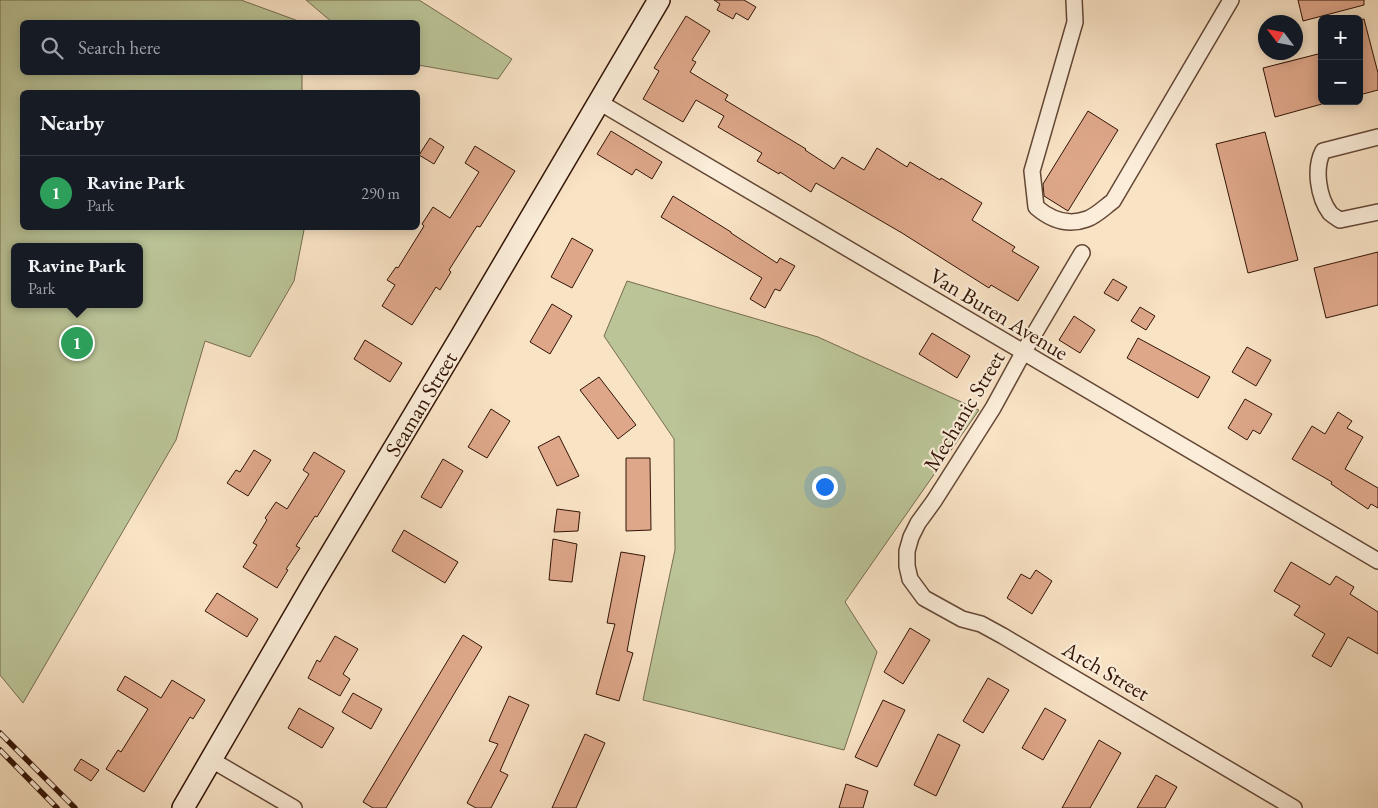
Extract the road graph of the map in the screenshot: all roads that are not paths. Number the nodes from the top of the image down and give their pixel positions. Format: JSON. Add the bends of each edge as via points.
{"nodes":[{"id":1,"x":659,"y":0,"type":"edge"},
{"id":2,"x":1074,"y":0,"type":"edge"},
{"id":3,"x":1231,"y":0,"type":"edge"},
{"id":4,"x":599,"y":102,"type":"junction"},
{"id":5,"x":1378,"y":137,"type":"edge"},
{"id":6,"x":1378,"y":212,"type":"edge"},
{"id":7,"x":1082,"y":253,"type":"dead end"},
{"id":8,"x":1023,"y":353,"type":"junction"},
{"id":9,"x":1378,"y":562,"type":"edge"},
{"id":10,"x":907,"y":566,"type":"joint"},
{"id":11,"x":210,"y":759,"type":"junction"},
{"id":12,"x":183,"y":808,"type":"edge"},
{"id":13,"x":294,"y":808,"type":"edge"},
{"id":14,"x":1294,"y":808,"type":"edge"}],
"edges":[{"from":1,"to":4,"type":"street","name":"Seaman Street"},
{"from":2,"to":3,"type":"street","via":[[1075,22],[1032,171],[1036,207],[1046,216],[1062,222],[1088,219],[1113,201]]},
{"from":4,"to":8,"type":"street","name":"Van Buren Avenue"},
{"from":4,"to":11,"type":"street","name":"Seaman Street"},
{"from":5,"to":6,"type":"street","via":[[1323,151],[1319,160],[1320,194],[1331,214],[1340,220]]},
{"from":7,"to":8,"type":"street","name":"Mechanic Street"},
{"from":8,"to":9,"type":"street","name":"Van Buren Avenue"},
{"from":8,"to":10,"type":"street","name":"Mechanic Street","via":[[993,408],[918,524],[906,552]]},
{"from":10,"to":14,"type":"street","name":"Arch Street","via":[[917,589],[935,605],[1003,636]]},
{"from":11,"to":12,"type":"street","name":"Seaman Street"},
{"from":11,"to":13,"type":"street"}]}
